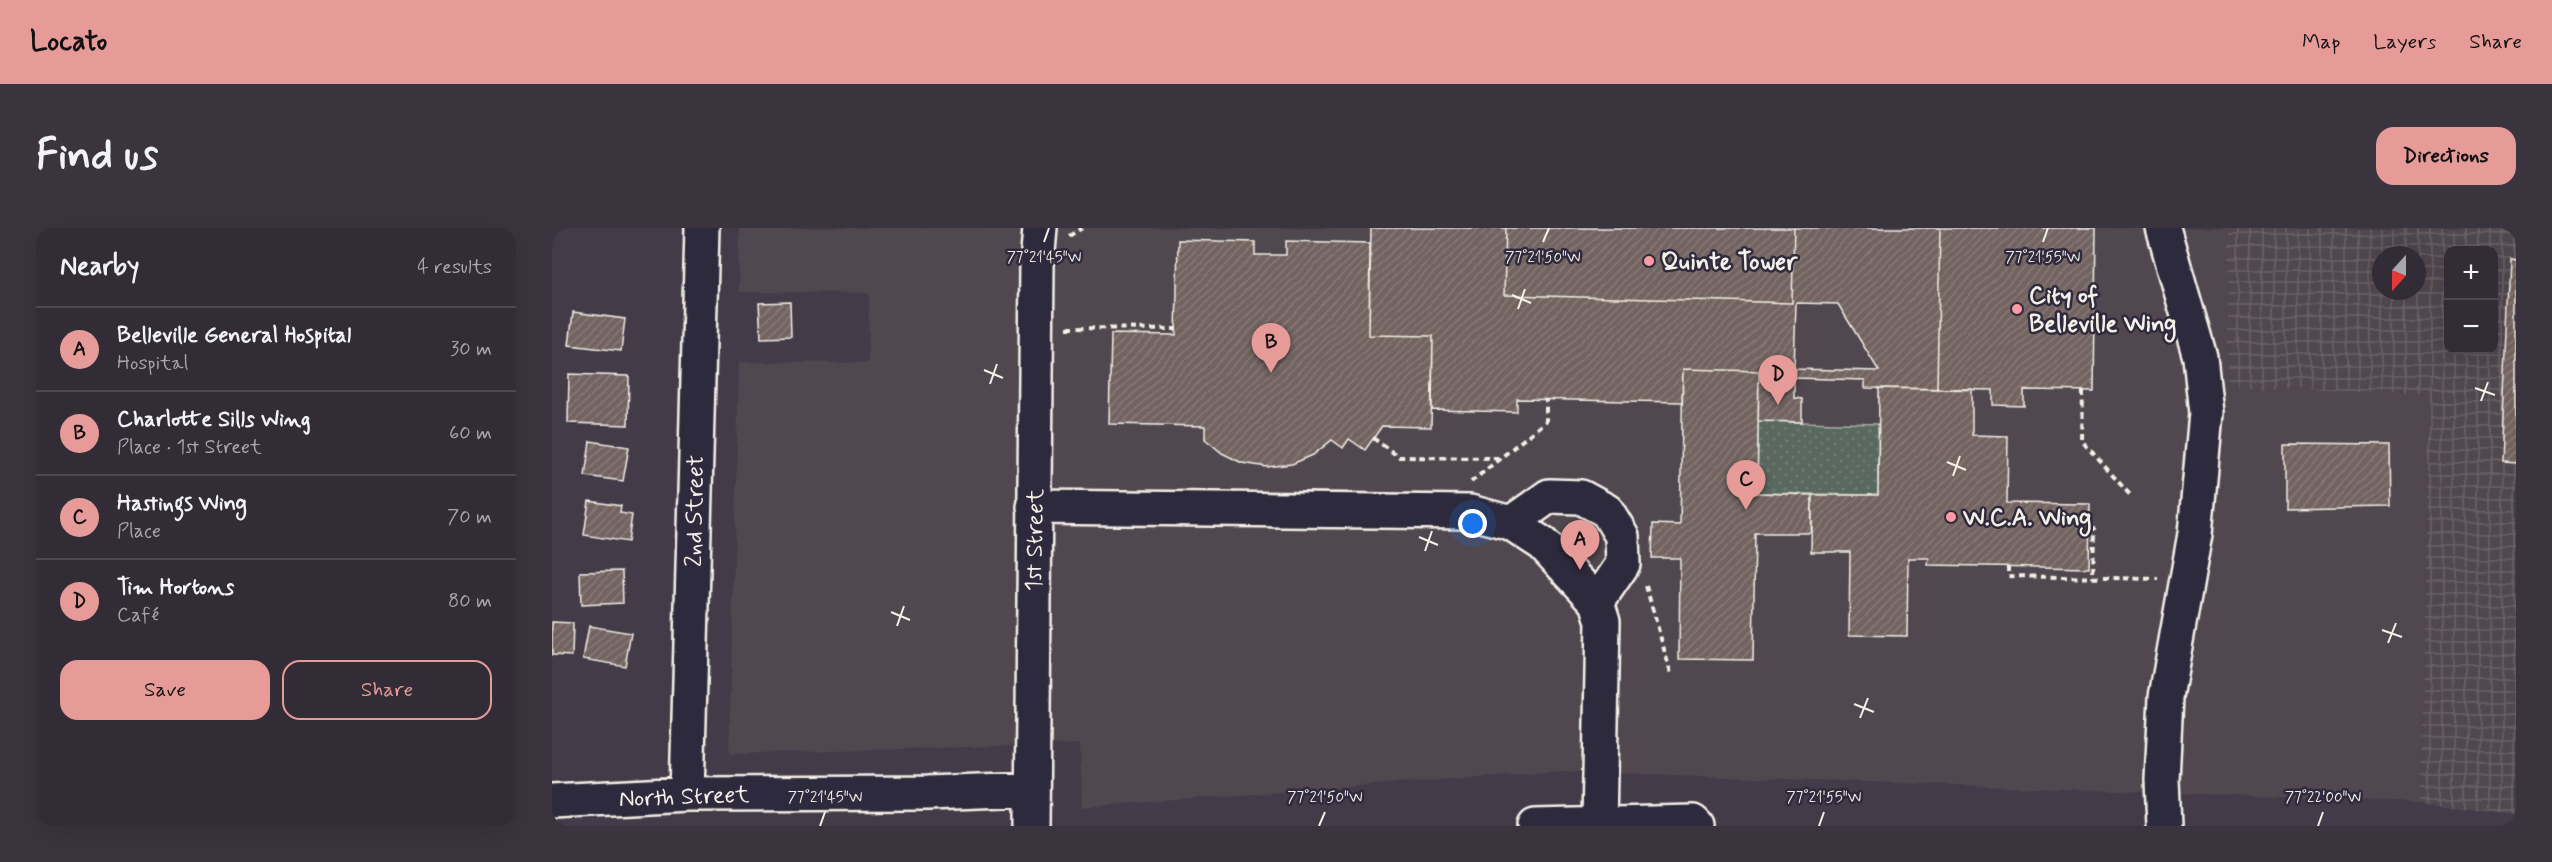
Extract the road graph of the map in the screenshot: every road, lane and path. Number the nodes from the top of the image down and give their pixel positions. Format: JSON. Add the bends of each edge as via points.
{"nodes":[{"id":1,"x":702,"y":228,"type":"edge"},
{"id":2,"x":2163,"y":228,"type":"edge"},
{"id":3,"x":1039,"y":241,"type":"edge"},
{"id":4,"x":1036,"y":328,"type":"junction"},
{"id":5,"x":1177,"y":329,"type":"dead end"},
{"id":6,"x":2083,"y":391,"type":"dead end"},
{"id":7,"x":1546,"y":400,"type":"dead end"},
{"id":8,"x":1373,"y":438,"type":"dead end"},
{"id":9,"x":1498,"y":458,"type":"junction"},
{"id":10,"x":2131,"y":496,"type":"dead end"},
{"id":11,"x":1034,"y":507,"type":"junction"},
{"id":12,"x":1470,"y":512,"type":"junction"},
{"id":13,"x":1511,"y":523,"type":"junction"},
{"id":14,"x":2089,"y":529,"type":"dead end"},
{"id":15,"x":2008,"y":566,"type":"dead end"},
{"id":16,"x":1644,"y":578,"type":"dead end"},
{"id":17,"x":2093,"y":578,"type":"junction"},
{"id":18,"x":2186,"y":579,"type":"junction"},
{"id":19,"x":1597,"y":602,"type":"junction"},
{"id":20,"x":1671,"y":674,"type":"dead end"},
{"id":21,"x":1031,"y":789,"type":"junction"},
{"id":22,"x":687,"y":794,"type":"junction"},
{"id":23,"x":552,"y":801,"type":"edge"},
{"id":24,"x":1599,"y":825,"type":"edge"},
{"id":25,"x":1032,"y":826,"type":"edge"},
{"id":26,"x":1535,"y":826,"type":"edge"},
{"id":27,"x":1697,"y":826,"type":"edge"},
{"id":28,"x":2164,"y":826,"type":"edge"}],
"edges":[{"from":1,"to":22,"type":"street","name":"2nd Street"},
{"from":2,"to":18,"type":"street","via":[[2200,357],[2206,412],[2195,534]]},
{"from":3,"to":4,"type":"street","name":"1st Street"},
{"from":4,"to":5,"type":"path"},
{"from":4,"to":11,"type":"street","name":"1st Street"},
{"from":6,"to":10,"type":"path","via":[[2082,441]]},
{"from":7,"to":9,"type":"path","via":[[1546,421]]},
{"from":8,"to":9,"type":"path","via":[[1399,457]]},
{"from":9,"to":12,"type":"path","via":[[1471,480]]},
{"from":11,"to":12,"type":"street"},
{"from":11,"to":21,"type":"street","name":"1st Street"},
{"from":12,"to":13,"type":"street"},
{"from":13,"to":19,"type":"street","via":[[1543,544]]},
{"from":13,"to":19,"type":"street","via":[[1549,496],[1581,497],[1607,511],[1622,536],[1623,564]]},
{"from":14,"to":17,"type":"path","via":[[2094,529]]},
{"from":15,"to":17,"type":"path","via":[[2008,576]]},
{"from":16,"to":20,"type":"path"},
{"from":17,"to":18,"type":"path"},
{"from":18,"to":28,"type":"street","via":[[2166,697]]},
{"from":19,"to":24,"type":"street","via":[[1603,621]]},
{"from":21,"to":22,"type":"street","name":"North Street"},
{"from":21,"to":25,"type":"street","name":"1st Street"},
{"from":22,"to":23,"type":"street","name":"North Street"},
{"from":24,"to":26,"type":"street"},
{"from":24,"to":27,"type":"street","via":[[1692,822]]}]}
